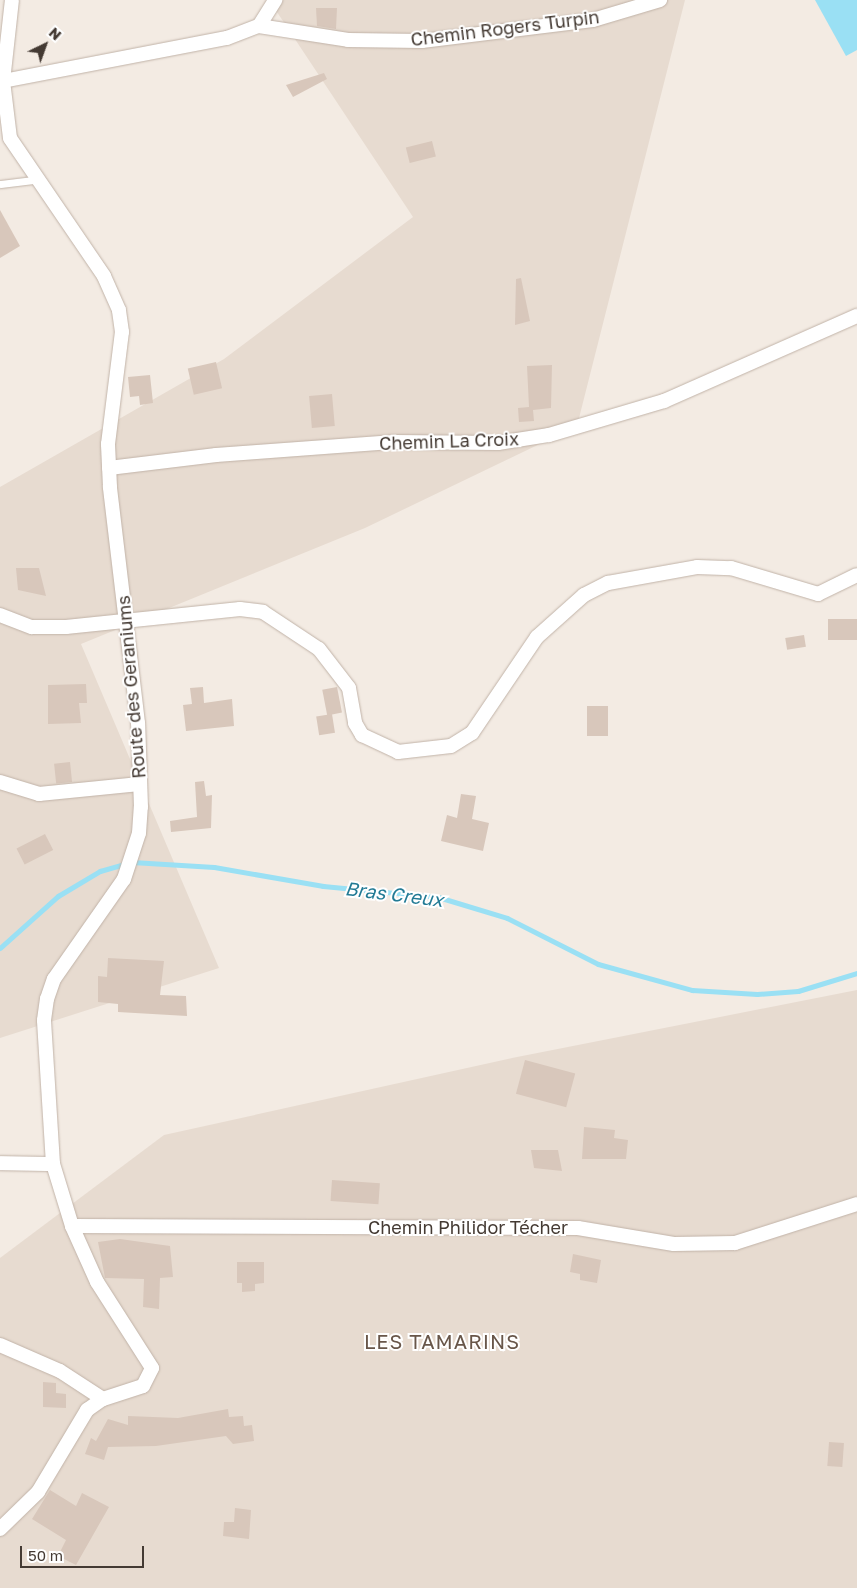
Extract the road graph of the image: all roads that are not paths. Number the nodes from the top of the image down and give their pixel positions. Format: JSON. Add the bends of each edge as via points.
{"nodes":[{"id":1,"x":12,"y":0,"type":"edge"},
{"id":2,"x":275,"y":0,"type":"edge"},
{"id":3,"x":660,"y":0,"type":"edge"},
{"id":4,"x":259,"y":26,"type":"junction"},
{"id":5,"x":3,"y":81,"type":"junction"},
{"id":6,"x":34,"y":180,"type":"junction"},
{"id":7,"x":0,"y":184,"type":"edge"},
{"id":8,"x":857,"y":316,"type":"edge"},
{"id":9,"x":109,"y":468,"type":"junction"},
{"id":10,"x":857,"y":575,"type":"edge"},
{"id":11,"x":0,"y":615,"type":"edge"},
{"id":12,"x":126,"y":619,"type":"junction"},
{"id":13,"x":0,"y":782,"type":"edge"},
{"id":14,"x":140,"y":784,"type":"junction"},
{"id":15,"x":0,"y":1163,"type":"edge"},
{"id":16,"x":53,"y":1164,"type":"junction"},
{"id":17,"x":857,"y":1204,"type":"edge"},
{"id":18,"x":72,"y":1226,"type":"junction"},
{"id":19,"x":0,"y":1345,"type":"edge"},
{"id":20,"x":103,"y":1399,"type":"junction"},
{"id":21,"x":0,"y":1528,"type":"edge"}],
"edges":[{"from":1,"to":5,"type":"street","name":"Route des Geraniums"},
{"from":2,"to":4,"type":"street"},
{"from":3,"to":4,"type":"street","name":"Chemin Rogers Turpin","via":[[593,20],[422,41],[348,40]]},
{"from":4,"to":5,"type":"street","via":[[227,38]]},
{"from":5,"to":6,"type":"street","name":"Route des Geraniums","via":[[10,138]]},
{"from":6,"to":7,"type":"lane"},
{"from":6,"to":9,"type":"street","name":"Route des Geraniums","via":[[95,260],[119,310],[122,332]]},
{"from":8,"to":9,"type":"street","name":"Chemin La Croix","via":[[664,401],[548,435],[498,443],[395,442],[216,454]]},
{"from":9,"to":12,"type":"street","name":"Route des Geraniums"},
{"from":10,"to":12,"type":"street","via":[[818,594],[730,568],[697,567],[608,583],[584,595],[537,637],[488,715],[468,737],[451,746],[398,752],[362,735],[355,723],[349,688],[338,668],[279,618],[240,609]]},
{"from":11,"to":12,"type":"street","via":[[32,627]]},
{"from":12,"to":14,"type":"street","name":"Route des Geraniums"},
{"from":13,"to":14,"type":"street","via":[[40,794]]},
{"from":14,"to":16,"type":"street","name":"Route des Geraniums","via":[[140,833],[124,879],[54,979],[47,999],[44,1020]]},
{"from":15,"to":16,"type":"street"},
{"from":16,"to":18,"type":"street","name":"Route des Geraniums"},
{"from":17,"to":18,"type":"street","name":"Chemin Philidor Técher","via":[[735,1243],[674,1244],[578,1228]]},
{"from":18,"to":20,"type":"street","name":"Route des Geraniums","via":[[97,1282],[152,1368],[144,1386]]},
{"from":19,"to":20,"type":"street","via":[[60,1371]]},
{"from":20,"to":21,"type":"street","name":"Route des Geraniums","via":[[74,1425],[38,1492]]}]}
